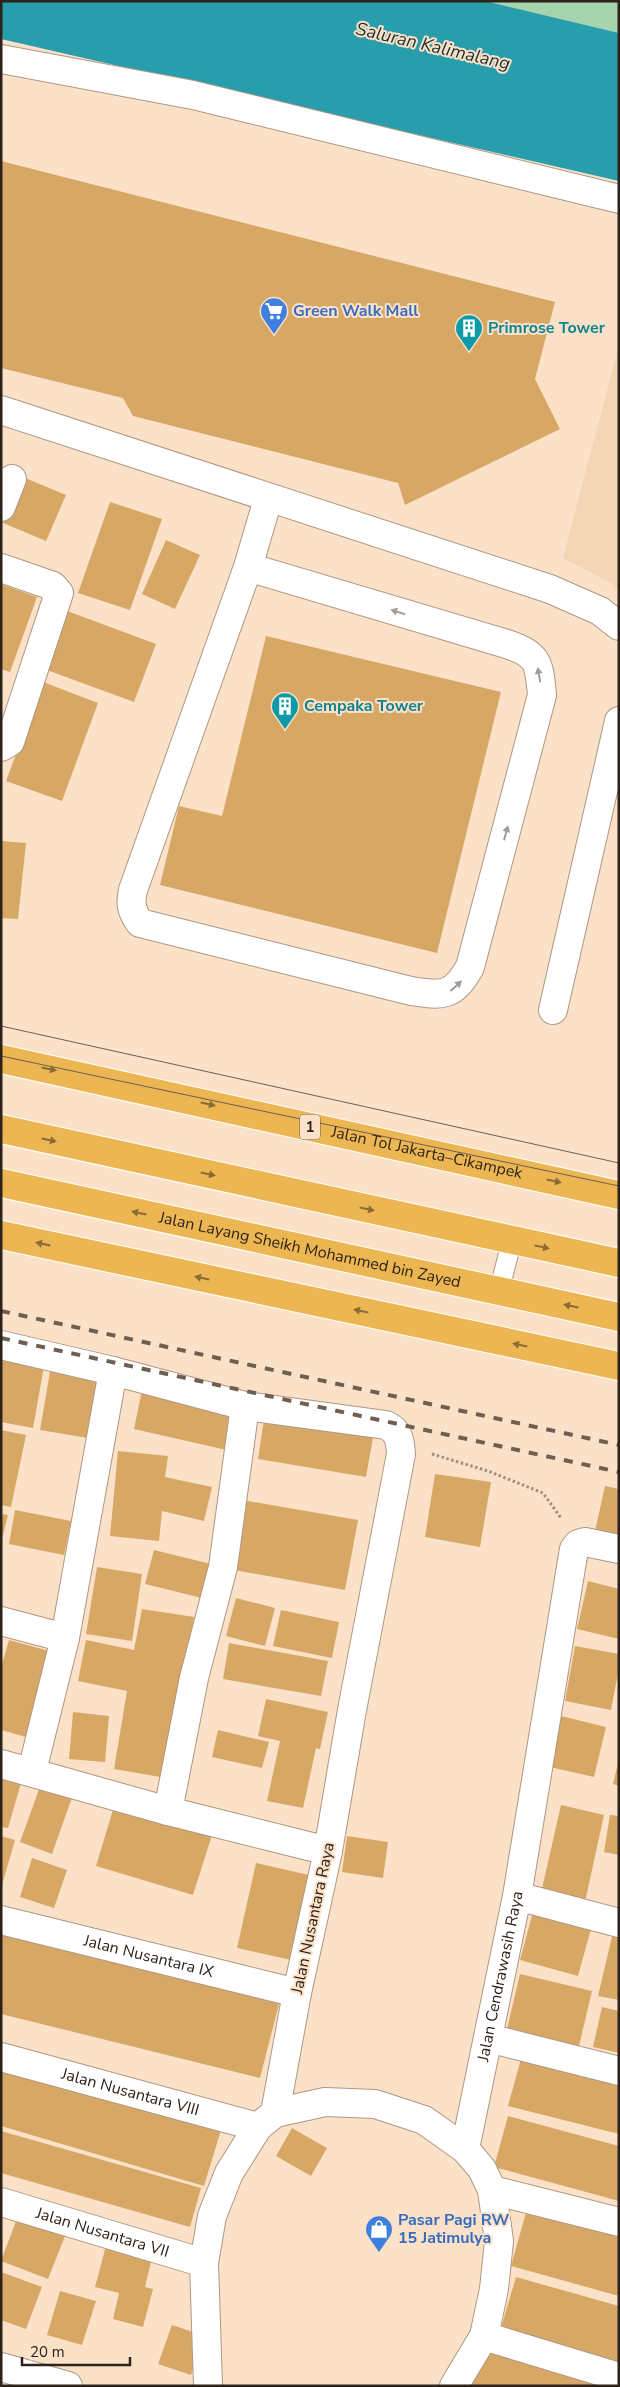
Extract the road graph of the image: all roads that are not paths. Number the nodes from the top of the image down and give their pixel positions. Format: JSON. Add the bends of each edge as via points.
{"nodes":[{"id":1,"x":1,"y":59,"type":"edge"},
{"id":2,"x":619,"y":199,"type":"edge"},
{"id":3,"x":1,"y":410,"type":"edge"},
{"id":4,"x":12,"y":479,"type":"dead end"},
{"id":5,"x":268,"y":498,"type":"junction"},
{"id":6,"x":1,"y":507,"type":"edge"},
{"id":7,"x":248,"y":567,"type":"junction"},
{"id":8,"x":1,"y":568,"type":"edge"},
{"id":9,"x":619,"y":626,"type":"edge"},
{"id":10,"x":619,"y":721,"type":"edge"},
{"id":11,"x":1,"y":746,"type":"edge"},
{"id":12,"x":553,"y":1010,"type":"dead end"},
{"id":13,"x":1,"y":1059,"type":"edge"},
{"id":14,"x":1,"y":1130,"type":"edge"},
{"id":15,"x":1,"y":1183,"type":"edge"},
{"id":16,"x":619,"y":1195,"type":"edge"},
{"id":17,"x":1,"y":1235,"type":"edge"},
{"id":18,"x":512,"y":1240,"type":"junction"},
{"id":19,"x":619,"y":1263,"type":"edge"},
{"id":20,"x":499,"y":1291,"type":"junction"},
{"id":21,"x":619,"y":1317,"type":"edge"},
{"id":22,"x":1,"y":1345,"type":"edge"},
{"id":23,"x":619,"y":1366,"type":"edge"},
{"id":24,"x":113,"y":1370,"type":"junction"},
{"id":25,"x":245,"y":1406,"type":"junction"},
{"id":26,"x":619,"y":1549,"type":"edge"},
{"id":27,"x":1,"y":1621,"type":"edge"},
{"id":28,"x":65,"y":1638,"type":"junction"},
{"id":29,"x":1,"y":1764,"type":"edge"},
{"id":30,"x":32,"y":1771,"type":"junction"},
{"id":31,"x":168,"y":1811,"type":"junction"},
{"id":32,"x":328,"y":1851,"type":"junction"},
{"id":33,"x":517,"y":1896,"type":"junction"},
{"id":34,"x":1,"y":1920,"type":"edge"},
{"id":35,"x":619,"y":1923,"type":"edge"},
{"id":36,"x":297,"y":1993,"type":"junction"},
{"id":37,"x":488,"y":2038,"type":"junction"},
{"id":38,"x":1,"y":2057,"type":"edge"},
{"id":39,"x":619,"y":2071,"type":"edge"},
{"id":40,"x":266,"y":2120,"type":"junction"},
{"id":41,"x":465,"y":2148,"type":"junction"},
{"id":42,"x":492,"y":2190,"type":"junction"},
{"id":43,"x":1,"y":2202,"type":"edge"},
{"id":44,"x":619,"y":2222,"type":"edge"},
{"id":45,"x":204,"y":2263,"type":"junction"},
{"id":46,"x":484,"y":2336,"type":"junction"},
{"id":47,"x":1,"y":2366,"type":"edge"},
{"id":48,"x":619,"y":2376,"type":"edge"},
{"id":49,"x":208,"y":2385,"type":"edge"},
{"id":50,"x":68,"y":2386,"type":"edge"},
{"id":51,"x":454,"y":2386,"type":"edge"}],
"edges":[{"from":1,"to":2,"type":"street","via":[[193,95]]},
{"from":3,"to":5,"type":"street"},
{"from":4,"to":6,"type":"street"},
{"from":5,"to":7,"type":"street"},
{"from":5,"to":9,"type":"street","via":[[550,589],[600,611]]},
{"from":7,"to":7,"type":"street","one_way":true,"via":[[133,890],[131,907],[134,915],[140,922],[411,991],[440,995],[452,991],[462,982],[470,967],[542,694],[540,670],[526,651]]},
{"from":8,"to":11,"type":"street","via":[[53,586],[59,593],[10,742]]},
{"from":10,"to":12,"type":"street"},
{"from":13,"to":16,"type":"highway","name":"Jalan Tol Jakarta–Cikampek","number":"1","one_way":true},
{"from":14,"to":18,"type":"highway","one_way":true},
{"from":20,"to":15,"type":"highway","name":"Jalan Layang Sheikh Mohammed bin Zayed","one_way":true},
{"from":23,"to":17,"type":"highway","one_way":true},
{"from":18,"to":19,"type":"highway","one_way":true},
{"from":18,"to":20,"type":"lane"},
{"from":21,"to":20,"type":"highway","name":"Jalan Layang Sheikh Mohammed bin Zayed","one_way":true},
{"from":22,"to":24,"type":"street"},
{"from":24,"to":25,"type":"street"},
{"from":24,"to":28,"type":"street"},
{"from":25,"to":31,"type":"street","via":[[223,1568],[194,1678]]},
{"from":25,"to":32,"type":"street","name":"Jalan Nusantara Raya","via":[[386,1425],[399,1439],[401,1454]]},
{"from":26,"to":33,"type":"street","name":"Jalan Cendrawasih Raya","via":[[585,1542],[576,1546]]},
{"from":27,"to":28,"type":"street"},
{"from":28,"to":30,"type":"street"},
{"from":29,"to":30,"type":"street"},
{"from":30,"to":31,"type":"street"},
{"from":31,"to":32,"type":"street"},
{"from":32,"to":36,"type":"street","name":"Jalan Nusantara Raya"},
{"from":33,"to":35,"type":"street"},
{"from":33,"to":37,"type":"street","name":"Jalan Cendrawasih Raya"},
{"from":34,"to":36,"type":"street","name":"Jalan Nusantara IX"},
{"from":36,"to":40,"type":"street","name":"Jalan Nusantara Raya"},
{"from":37,"to":39,"type":"street"},
{"from":37,"to":41,"type":"street","name":"Jalan Cendrawasih Raya"},
{"from":38,"to":40,"type":"street","name":"Jalan Nusantara VIII"},
{"from":40,"to":41,"type":"street","via":[[325,2102],[375,2104],[424,2120]]},
{"from":40,"to":45,"type":"street","name":"Jalan Nusantara Raya","via":[[229,2173],[212,2216]]},
{"from":41,"to":42,"type":"street","via":[[482,2168]]},
{"from":42,"to":44,"type":"street"},
{"from":42,"to":46,"type":"street","via":[[498,2242],[494,2289]]},
{"from":43,"to":45,"type":"street","name":"Jalan Nusantara VII"},
{"from":45,"to":49,"type":"street","name":"Jalan Nusantara Raya"},
{"from":46,"to":48,"type":"street"},
{"from":46,"to":51,"type":"street"},
{"from":47,"to":50,"type":"street"}]}
